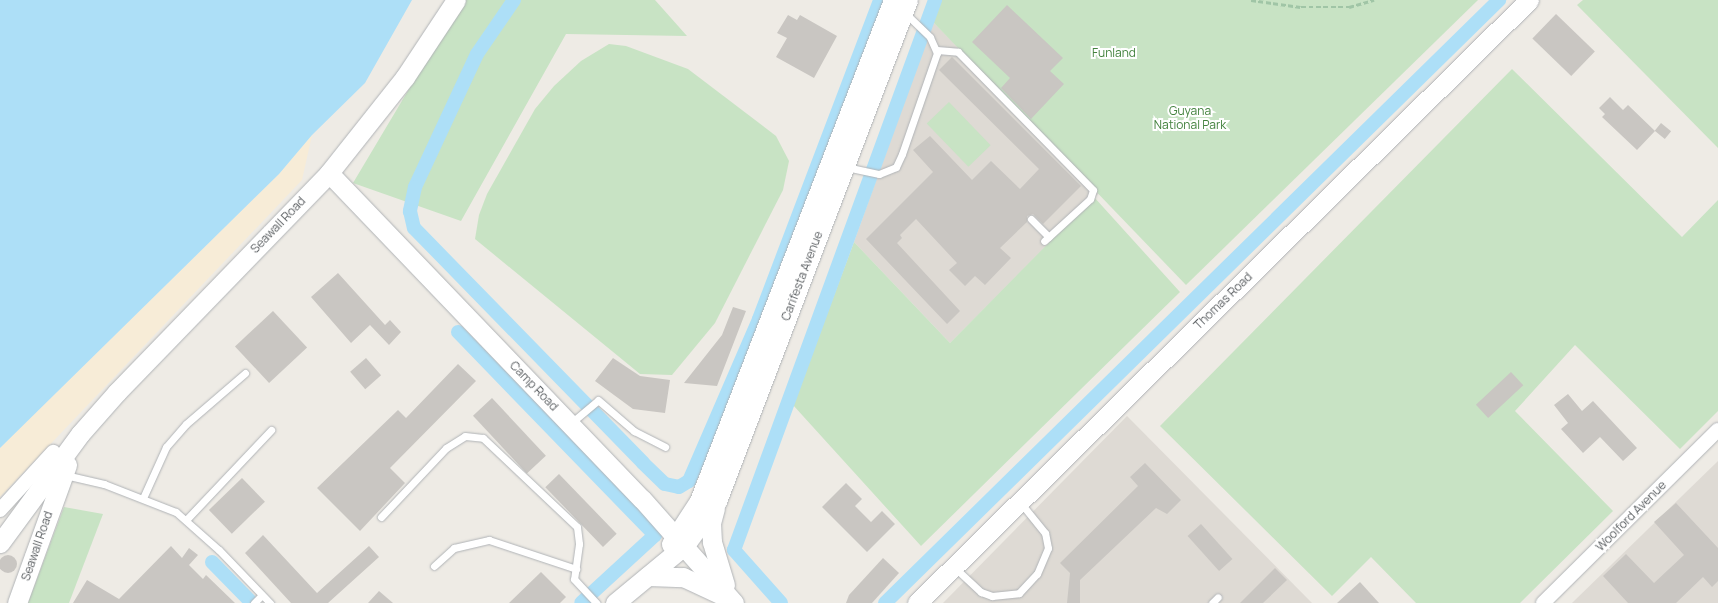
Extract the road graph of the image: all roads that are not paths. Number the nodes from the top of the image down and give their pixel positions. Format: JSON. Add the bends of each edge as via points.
{"nodes":[{"id":1,"x":456,"y":0,"type":"edge"},
{"id":2,"x":1530,"y":0,"type":"edge"},
{"id":3,"x":904,"y":8,"type":"edge"},
{"id":4,"x":937,"y":50,"type":"junction"},
{"id":5,"x":850,"y":168,"type":"junction"},
{"id":6,"x":329,"y":173,"type":"junction"},
{"id":7,"x":1031,"y":219,"type":"dead end"},
{"id":8,"x":246,"y":372,"type":"dead end"},
{"id":9,"x":575,"y":420,"type":"junction"},
{"id":10,"x":271,"y":430,"type":"dead end"},
{"id":11,"x":1718,"y":430,"type":"edge"},
{"id":12,"x":80,"y":434,"type":"junction"},
{"id":13,"x":665,"y":448,"type":"dead end"},
{"id":14,"x":53,"y":452,"type":"dead end"},
{"id":15,"x":63,"y":474,"type":"junction"},
{"id":16,"x":143,"y":498,"type":"junction"},
{"id":17,"x":642,"y":499,"type":"junction"},
{"id":18,"x":708,"y":501,"type":"junction"},
{"id":19,"x":1019,"y":501,"type":"junction"},
{"id":20,"x":0,"y":510,"type":"edge"},
{"id":21,"x":381,"y":517,"type":"dead end"},
{"id":22,"x":186,"y":520,"type":"junction"},
{"id":23,"x":681,"y":541,"type":"junction"},
{"id":24,"x":0,"y":543,"type":"edge"},
{"id":25,"x":434,"y":566,"type":"dead end"},
{"id":26,"x":953,"y":567,"type":"junction"},
{"id":27,"x":576,"y":569,"type":"junction"},
{"id":28,"x":648,"y":576,"type":"junction"},
{"id":29,"x":262,"y":595,"type":"junction"},
{"id":30,"x":733,"y":602,"type":"edge"},
{"id":31,"x":17,"y":603,"type":"edge"},
{"id":32,"x":254,"y":603,"type":"edge"},
{"id":33,"x":270,"y":603,"type":"edge"},
{"id":34,"x":596,"y":603,"type":"edge"},
{"id":35,"x":614,"y":603,"type":"edge"},
{"id":36,"x":917,"y":603,"type":"edge"},
{"id":37,"x":1544,"y":603,"type":"edge"}],
"edges":[{"from":1,"to":6,"type":"street","name":"Seawall Road","via":[[405,77]]},
{"from":2,"to":19,"type":"street","name":"Thomas Road"},
{"from":3,"to":4,"type":"lane"},
{"from":3,"to":5,"type":"street","name":"Carifesta Avenue"},
{"from":3,"to":18,"type":"street","name":"Carifesta Avenue"},
{"from":4,"to":5,"type":"lane","via":[[896,167],[875,173]]},
{"from":4,"to":7,"type":"lane","via":[[958,52],[1093,190],[1090,198],[1047,239]]},
{"from":5,"to":18,"type":"street","name":"Carifesta Avenue"},
{"from":6,"to":9,"type":"street","name":"Camp Road"},
{"from":6,"to":12,"type":"street","name":"Seawall Road"},
{"from":8,"to":16,"type":"lane","via":[[186,424],[166,448]]},
{"from":9,"to":13,"type":"lane","via":[[598,400],[634,431]]},
{"from":9,"to":17,"type":"street","name":"Camp Road"},
{"from":10,"to":22,"type":"lane"},
{"from":11,"to":37,"type":"street","name":"Woolford Avenue"},
{"from":12,"to":15,"type":"street","name":"Seawall Road"},
{"from":12,"to":24,"type":"street","name":"Seawall Road"},
{"from":14,"to":20,"type":"street"},
{"from":15,"to":16,"type":"lane"},
{"from":15,"to":31,"type":"street","name":"Seawall Road"},
{"from":16,"to":22,"type":"lane"},
{"from":17,"to":18,"type":"street","via":[[676,511]]},
{"from":17,"to":23,"type":"street","name":"Camp Road"},
{"from":18,"to":23,"type":"street","name":"Carifesta Avenue"},
{"from":18,"to":30,"type":"street","via":[[718,570]]},
{"from":19,"to":26,"type":"street","name":"Thomas Road"},
{"from":19,"to":26,"type":"lane","via":[[1044,533],[1048,548],[1037,574],[1019,593],[992,596],[981,592]]},
{"from":21,"to":27,"type":"lane","via":[[446,448],[457,440],[474,435],[493,444],[577,527]]},
{"from":22,"to":29,"type":"lane"},
{"from":23,"to":28,"type":"street","name":"Carifesta Avenue"},
{"from":23,"to":30,"type":"street","name":"Camp Road"},
{"from":25,"to":27,"type":"lane","via":[[454,548],[489,540]]},
{"from":26,"to":36,"type":"street","name":"Thomas Road"},
{"from":27,"to":34,"type":"lane","via":[[574,579]]},
{"from":28,"to":30,"type":"street","via":[[683,577],[707,586]]},
{"from":28,"to":35,"type":"street","name":"Carifesta Avenue"},
{"from":29,"to":32,"type":"lane"},
{"from":29,"to":33,"type":"lane"}]}
